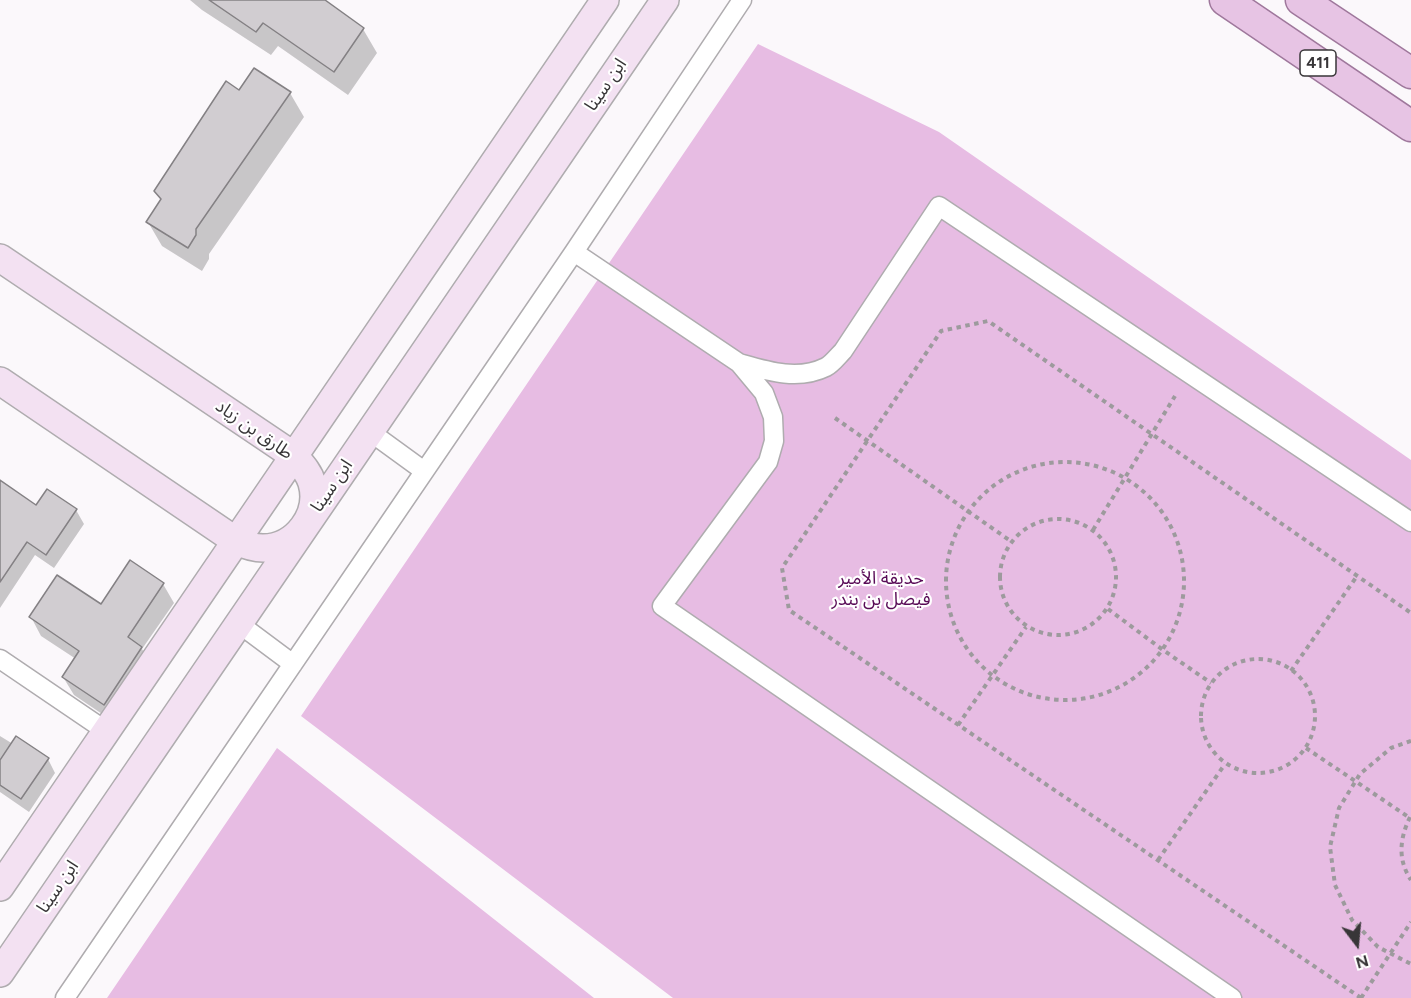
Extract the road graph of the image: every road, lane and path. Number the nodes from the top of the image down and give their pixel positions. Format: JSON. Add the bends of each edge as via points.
{"nodes":[{"id":1,"x":605,"y":0,"type":"edge"},
{"id":2,"x":665,"y":0,"type":"edge"},
{"id":3,"x":742,"y":0,"type":"edge"},
{"id":4,"x":1225,"y":0,"type":"edge"},
{"id":5,"x":1301,"y":0,"type":"edge"},
{"id":6,"x":1411,"y":73,"type":"edge"},
{"id":7,"x":1411,"y":126,"type":"edge"},
{"id":8,"x":574,"y":252,"type":"junction"},
{"id":9,"x":0,"y":258,"type":"edge"},
{"id":10,"x":739,"y":363,"type":"junction"},
{"id":11,"x":0,"y":381,"type":"edge"},
{"id":12,"x":1175,"y":396,"type":"dead end"},
{"id":13,"x":835,"y":418,"type":"dead end"},
{"id":14,"x":369,"y":431,"type":"junction"},
{"id":15,"x":1152,"y":434,"type":"junction"},
{"id":16,"x":868,"y":441,"type":"junction"},
{"id":17,"x":294,"y":456,"type":"junction"},
{"id":18,"x":424,"y":471,"type":"junction"},
{"id":19,"x":1125,"y":478,"type":"junction"},
{"id":20,"x":968,"y":511,"type":"junction"},
{"id":21,"x":1411,"y":522,"type":"edge"},
{"id":22,"x":303,"y":528,"type":"junction"},
{"id":23,"x":1093,"y":530,"type":"junction"},
{"id":24,"x":236,"y":541,"type":"junction"},
{"id":25,"x":1012,"y":542,"type":"junction"},
{"id":26,"x":1358,"y":576,"type":"junction"},
{"id":27,"x":1108,"y":609,"type":"junction"},
{"id":28,"x":1411,"y":613,"type":"edge"},
{"id":29,"x":238,"y":623,"type":"junction"},
{"id":30,"x":1026,"y":627,"type":"junction"},
{"id":31,"x":1163,"y":650,"type":"junction"},
{"id":32,"x":0,"y":659,"type":"edge"},
{"id":33,"x":293,"y":664,"type":"junction"},
{"id":34,"x":1291,"y":671,"type":"junction"},
{"id":35,"x":992,"y":676,"type":"junction"},
{"id":36,"x":1211,"y":683,"type":"junction"},
{"id":37,"x":958,"y":725,"type":"junction"},
{"id":38,"x":106,"y":731,"type":"junction"},
{"id":39,"x":1411,"y":741,"type":"edge"},
{"id":40,"x":1306,"y":748,"type":"junction"},
{"id":41,"x":1225,"y":764,"type":"junction"},
{"id":42,"x":1355,"y":781,"type":"junction"},
{"id":43,"x":1411,"y":817,"type":"edge"},
{"id":44,"x":1158,"y":860,"type":"junction"},
{"id":45,"x":1411,"y":880,"type":"edge"},
{"id":46,"x":0,"y":887,"type":"edge"},
{"id":47,"x":1411,"y":922,"type":"edge"},
{"id":48,"x":1390,"y":953,"type":"junction"},
{"id":49,"x":1411,"y":964,"type":"edge"},
{"id":50,"x":0,"y":972,"type":"edge"},
{"id":51,"x":65,"y":998,"type":"edge"},
{"id":52,"x":1232,"y":998,"type":"edge"},
{"id":53,"x":1361,"y":998,"type":"edge"}],
"edges":[{"from":1,"to":17,"type":"street"},
{"from":2,"to":14,"type":"street","name":"ابن سينا"},
{"from":3,"to":8,"type":"street"},
{"from":4,"to":7,"type":"main road","number":"411"},
{"from":5,"to":6,"type":"main road","number":"411"},
{"from":8,"to":10,"type":"street"},
{"from":8,"to":18,"type":"street"},
{"from":9,"to":17,"type":"street","name":"طارق بن زياد"},
{"from":10,"to":21,"type":"street","via":[[779,374],[802,374],[828,367],[843,351],[939,206]]},
{"from":10,"to":52,"type":"street","via":[[764,393],[773,417],[774,441],[768,462],[662,606]]},
{"from":11,"to":24,"type":"street"},
{"from":12,"to":15,"type":"path"},
{"from":13,"to":16,"type":"path"},
{"from":14,"to":18,"type":"street"},
{"from":14,"to":22,"type":"street","name":"ابن سينا"},
{"from":15,"to":16,"type":"path","via":[[988,321],[940,331]]},
{"from":15,"to":19,"type":"path"},
{"from":15,"to":26,"type":"path"},
{"from":16,"to":20,"type":"path"},
{"from":16,"to":37,"type":"path","via":[[782,568],[789,610]]},
{"from":17,"to":22,"type":"street","name":"طارق بن زياد","via":[[312,482],[314,498]]},
{"from":17,"to":24,"type":"street"},
{"from":18,"to":33,"type":"street"},
{"from":19,"to":20,"type":"path","via":[[1077,462],[1036,465],[998,482]]},
{"from":19,"to":23,"type":"path"},
{"from":19,"to":31,"type":"path","via":[[1151,497],[1175,531],[1185,572],[1181,613]]},
{"from":20,"to":25,"type":"path"},
{"from":20,"to":35,"type":"path","via":[[951,544],[946,591],[951,619],[968,652]]},
{"from":22,"to":24,"type":"street","via":[[279,545],[264,548]]},
{"from":22,"to":29,"type":"street","name":"ابن سينا"},
{"from":23,"to":25,"type":"path","via":[[1077,522],[1041,521]]},
{"from":23,"to":27,"type":"path","via":[[1106,543],[1116,566],[1115,593]]},
{"from":24,"to":38,"type":"street"},
{"from":25,"to":30,"type":"path","via":[[1003,558],[1001,587],[1012,614]]},
{"from":26,"to":28,"type":"path"},
{"from":26,"to":34,"type":"path"},
{"from":27,"to":30,"type":"path","via":[[1080,632],[1062,636]]},
{"from":27,"to":31,"type":"path"},
{"from":29,"to":33,"type":"street"},
{"from":29,"to":50,"type":"street","name":"ابن سينا"},
{"from":30,"to":35,"type":"path"},
{"from":31,"to":35,"type":"path","via":[[1137,677],[1104,695],[1066,701],[1029,696]]},
{"from":31,"to":36,"type":"path"},
{"from":32,"to":38,"type":"street"},
{"from":33,"to":51,"type":"street"},
{"from":34,"to":36,"type":"path","via":[[1263,659],[1243,661],[1225,669]]},
{"from":34,"to":40,"type":"path","via":[[1310,691],[1315,710],[1314,730]]},
{"from":35,"to":37,"type":"path"},
{"from":36,"to":41,"type":"path","via":[[1200,717],[1203,735]]},
{"from":37,"to":44,"type":"path"},
{"from":38,"to":46,"type":"street"},
{"from":39,"to":42,"type":"path","via":[[1391,748]]},
{"from":40,"to":41,"type":"path","via":[[1278,770],[1259,774]]},
{"from":40,"to":42,"type":"path"},
{"from":41,"to":44,"type":"path"},
{"from":42,"to":43,"type":"path"},
{"from":42,"to":48,"type":"path","via":[[1339,808],[1330,847],[1335,885],[1352,920],[1378,947]]},
{"from":43,"to":45,"type":"path","via":[[1403,835],[1401,855]]},
{"from":44,"to":53,"type":"path"},
{"from":47,"to":48,"type":"path"},
{"from":48,"to":49,"type":"path"},
{"from":48,"to":53,"type":"path"}]}
